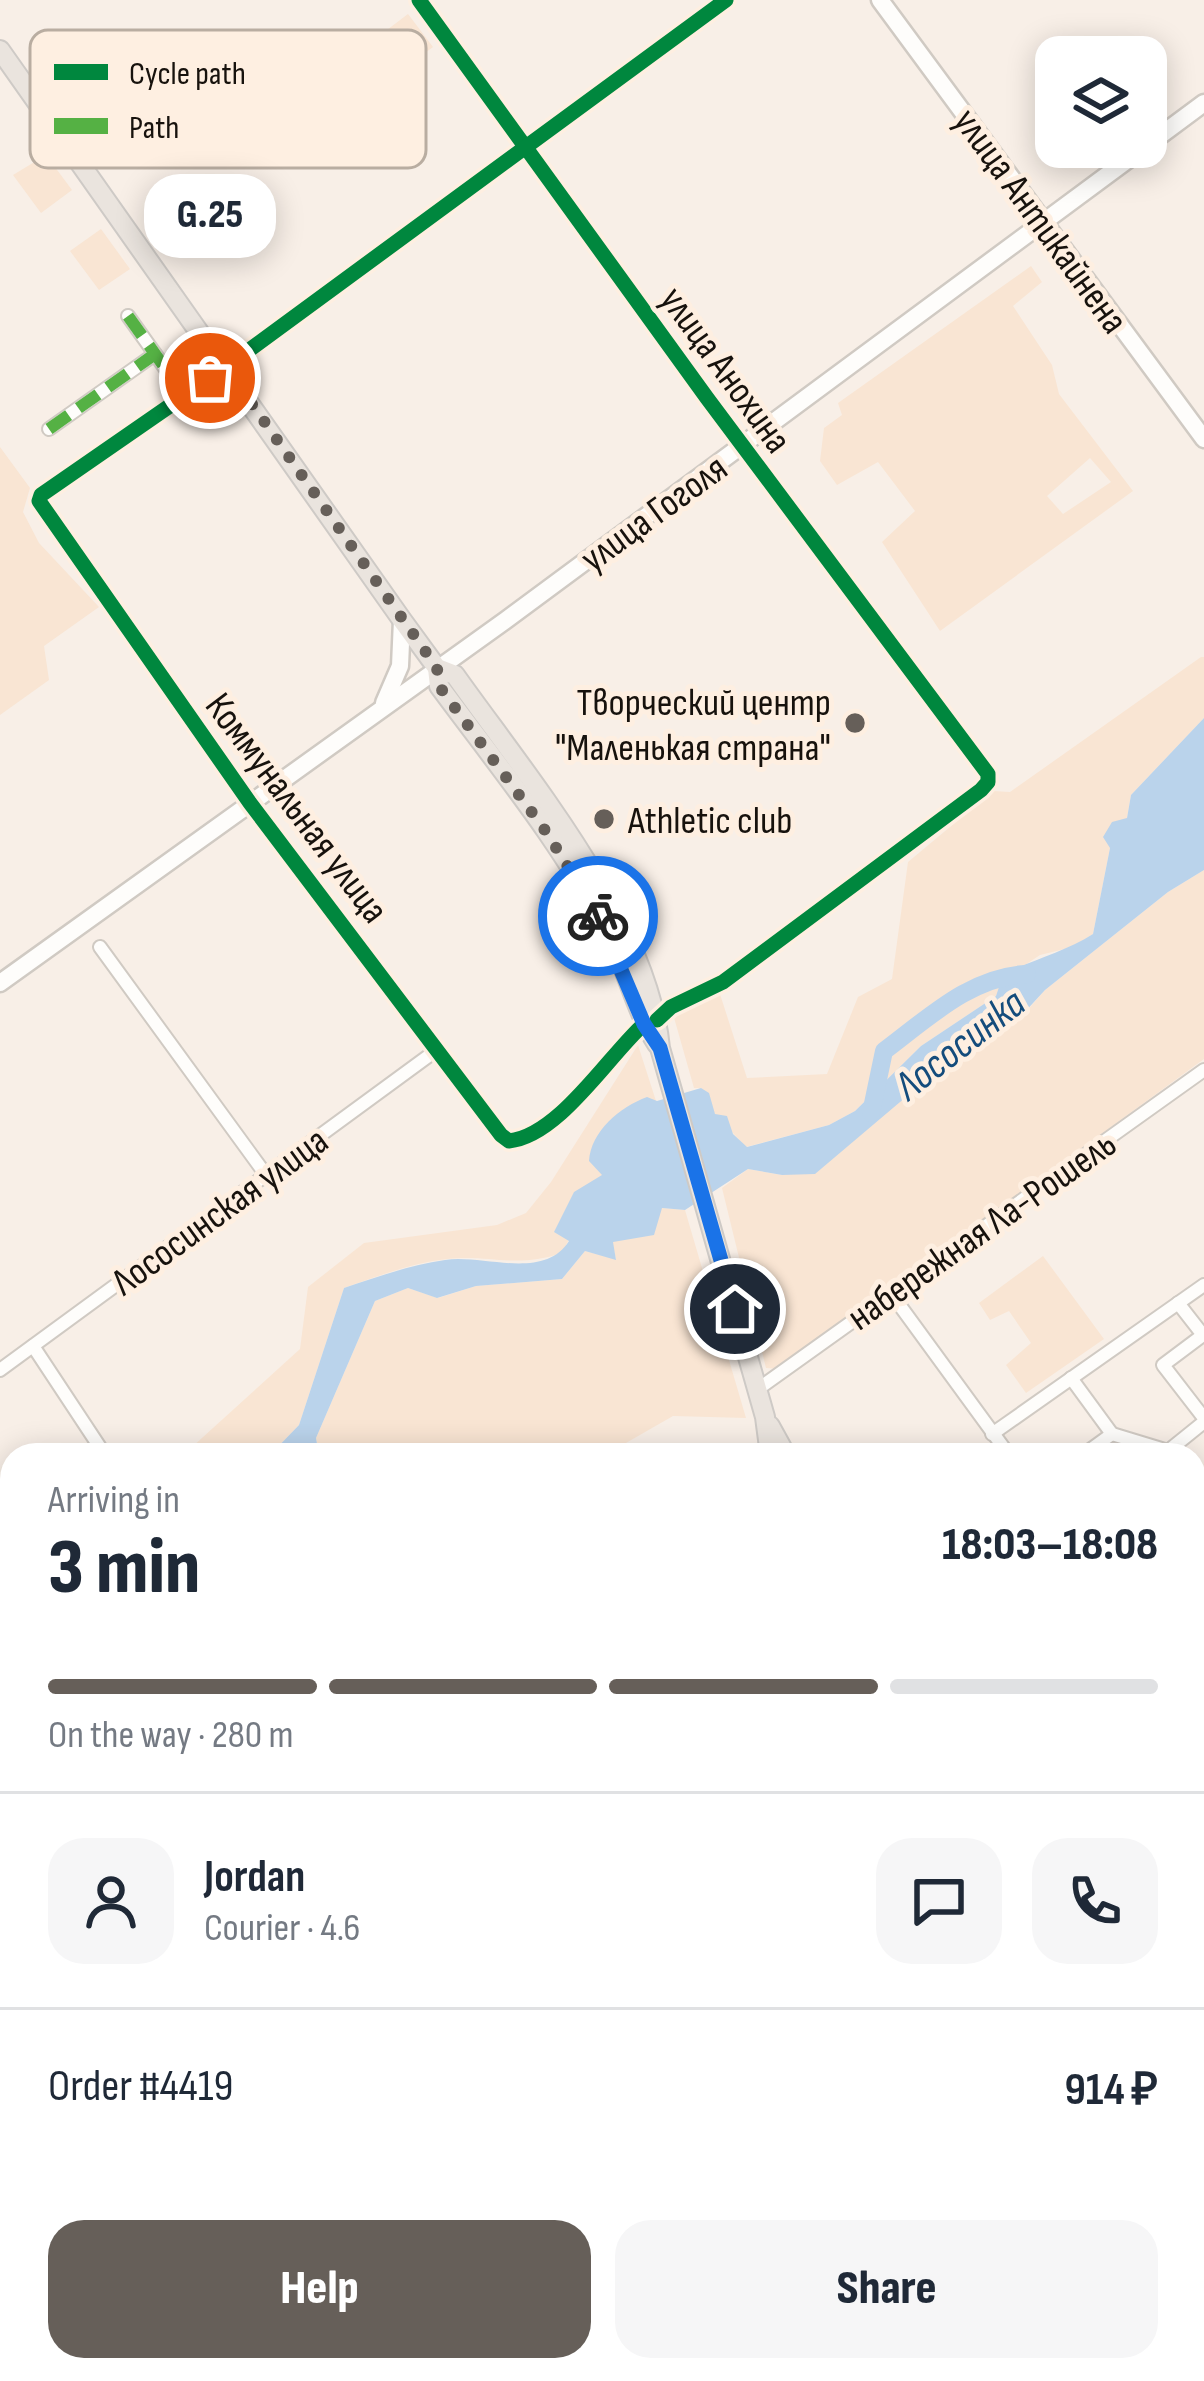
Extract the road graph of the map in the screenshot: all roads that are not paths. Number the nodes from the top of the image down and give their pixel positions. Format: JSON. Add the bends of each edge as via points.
{"nodes":[{"id":1,"x":419,"y":0,"type":"edge"},
{"id":2,"x":726,"y":0,"type":"edge"},
{"id":3,"x":880,"y":0,"type":"edge"},
{"id":4,"x":0,"y":50,"type":"edge"},
{"id":5,"x":30,"y":92,"type":"edge"},
{"id":6,"x":1204,"y":103,"type":"edge"},
{"id":7,"x":1167,"y":131,"type":"edge"},
{"id":8,"x":524,"y":146,"type":"junction"},
{"id":9,"x":84,"y":168,"type":"edge"},
{"id":10,"x":1118,"y":168,"type":"edge"},
{"id":11,"x":1045,"y":224,"type":"junction"},
{"id":12,"x":128,"y":316,"type":"dead end"},
{"id":13,"x":154,"y":354,"type":"junction"},
{"id":14,"x":226,"y":367,"type":"junction"},
{"id":15,"x":184,"y":396,"type":"junction"},
{"id":16,"x":49,"y":429,"type":"dead end"},
{"id":17,"x":1204,"y":439,"type":"edge"},
{"id":18,"x":742,"y":446,"type":"junction"},
{"id":19,"x":402,"y":620,"type":"junction"},
{"id":20,"x":437,"y":668,"type":"junction"},
{"id":21,"x":381,"y":709,"type":"junction"},
{"id":22,"x":250,"y":802,"type":"junction"},
{"id":23,"x":100,"y":946,"type":"dead end"},
{"id":24,"x":0,"y":983,"type":"edge"},
{"id":25,"x":651,"y":1022,"type":"junction"},
{"id":26,"x":438,"y":1049,"type":"junction"},
{"id":27,"x":1204,"y":1070,"type":"edge"},
{"id":28,"x":266,"y":1175,"type":"junction"},
{"id":29,"x":1204,"y":1285,"type":"edge"},
{"id":30,"x":890,"y":1292,"type":"junction"},
{"id":31,"x":1178,"y":1304,"type":"junction"},
{"id":32,"x":32,"y":1346,"type":"junction"},
{"id":33,"x":0,"y":1370,"type":"edge"},
{"id":34,"x":1071,"y":1378,"type":"junction"},
{"id":35,"x":758,"y":1389,"type":"junction"},
{"id":36,"x":765,"y":1417,"type":"junction"},
{"id":37,"x":1204,"y":1420,"type":"edge"},
{"id":38,"x":992,"y":1434,"type":"junction"},
{"id":39,"x":1112,"y":1435,"type":"junction"},
{"id":40,"x":97,"y":1443,"type":"edge"},
{"id":41,"x":768,"y":1443,"type":"edge"},
{"id":42,"x":779,"y":1443,"type":"edge"},
{"id":43,"x":999,"y":1443,"type":"edge"},
{"id":44,"x":1101,"y":1443,"type":"edge"},
{"id":45,"x":1142,"y":1443,"type":"edge"},
{"id":46,"x":1176,"y":1443,"type":"edge"}],
"edges":[{"from":1,"to":8,"type":"street","name":"улица Анохина"},
{"from":2,"to":8,"type":"street"},
{"from":3,"to":11,"type":"main road","name":"улица Антикайнена"},
{"from":4,"to":5,"type":"main road"},
{"from":6,"to":7,"type":"main road","name":"улица Гоголя"},
{"from":8,"to":14,"type":"street"},
{"from":8,"to":18,"type":"street","name":"улица Анохина"},
{"from":9,"to":14,"type":"main road"},
{"from":10,"to":11,"type":"main road","name":"улица Гоголя"},
{"from":11,"to":17,"type":"main road","name":"улица Антикайнена"},
{"from":11,"to":18,"type":"main road","name":"улица Гоголя"},
{"from":12,"to":13,"type":"street"},
{"from":13,"to":15,"type":"street"},
{"from":13,"to":16,"type":"street"},
{"from":14,"to":15,"type":"street"},
{"from":14,"to":19,"type":"main road"},
{"from":15,"to":22,"type":"street","name":"Коммунальная улица","via":[[41,495],[41,507]]},
{"from":18,"to":20,"type":"main road","name":"улица Гоголя"},
{"from":18,"to":25,"type":"street","name":"улица Анохина","via":[[988,774],[981,790],[723,982]]},
{"from":19,"to":20,"type":"main road"},
{"from":19,"to":21,"type":"main road","via":[[400,666]]},
{"from":20,"to":21,"type":"main road","name":"улица Гоголя"},
{"from":20,"to":25,"type":"main road","via":[[454,675],[581,856],[622,927]]},
{"from":21,"to":22,"type":"main road","name":"улица Гоголя"},
{"from":22,"to":24,"type":"main road","name":"улица Гоголя"},
{"from":22,"to":26,"type":"street","name":"Коммунальная улица"},
{"from":23,"to":28,"type":"street"},
{"from":25,"to":26,"type":"street","name":"Коммунальная улица","via":[[584,1093],[509,1141]]},
{"from":25,"to":35,"type":"main road"},
{"from":26,"to":28,"type":"street","name":"Лососинская улица"},
{"from":27,"to":30,"type":"street","name":"набережная Ла-Рошель"},
{"from":28,"to":32,"type":"street","name":"Лососинская улица"},
{"from":29,"to":31,"type":"street"},
{"from":30,"to":35,"type":"street","name":"набережная Ла-Рошель"},
{"from":30,"to":38,"type":"street"},
{"from":31,"to":34,"type":"street"},
{"from":31,"to":37,"type":"street","via":[[1203,1335],[1163,1365]]},
{"from":32,"to":33,"type":"street","name":"Лососинская улица"},
{"from":32,"to":40,"type":"street"},
{"from":34,"to":38,"type":"street"},
{"from":34,"to":39,"type":"street"},
{"from":35,"to":36,"type":"main road"},
{"from":36,"to":41,"type":"main road"},
{"from":36,"to":42,"type":"main road"},
{"from":37,"to":46,"type":"street"},
{"from":38,"to":43,"type":"street"},
{"from":39,"to":44,"type":"street"},
{"from":39,"to":45,"type":"street"}]}
